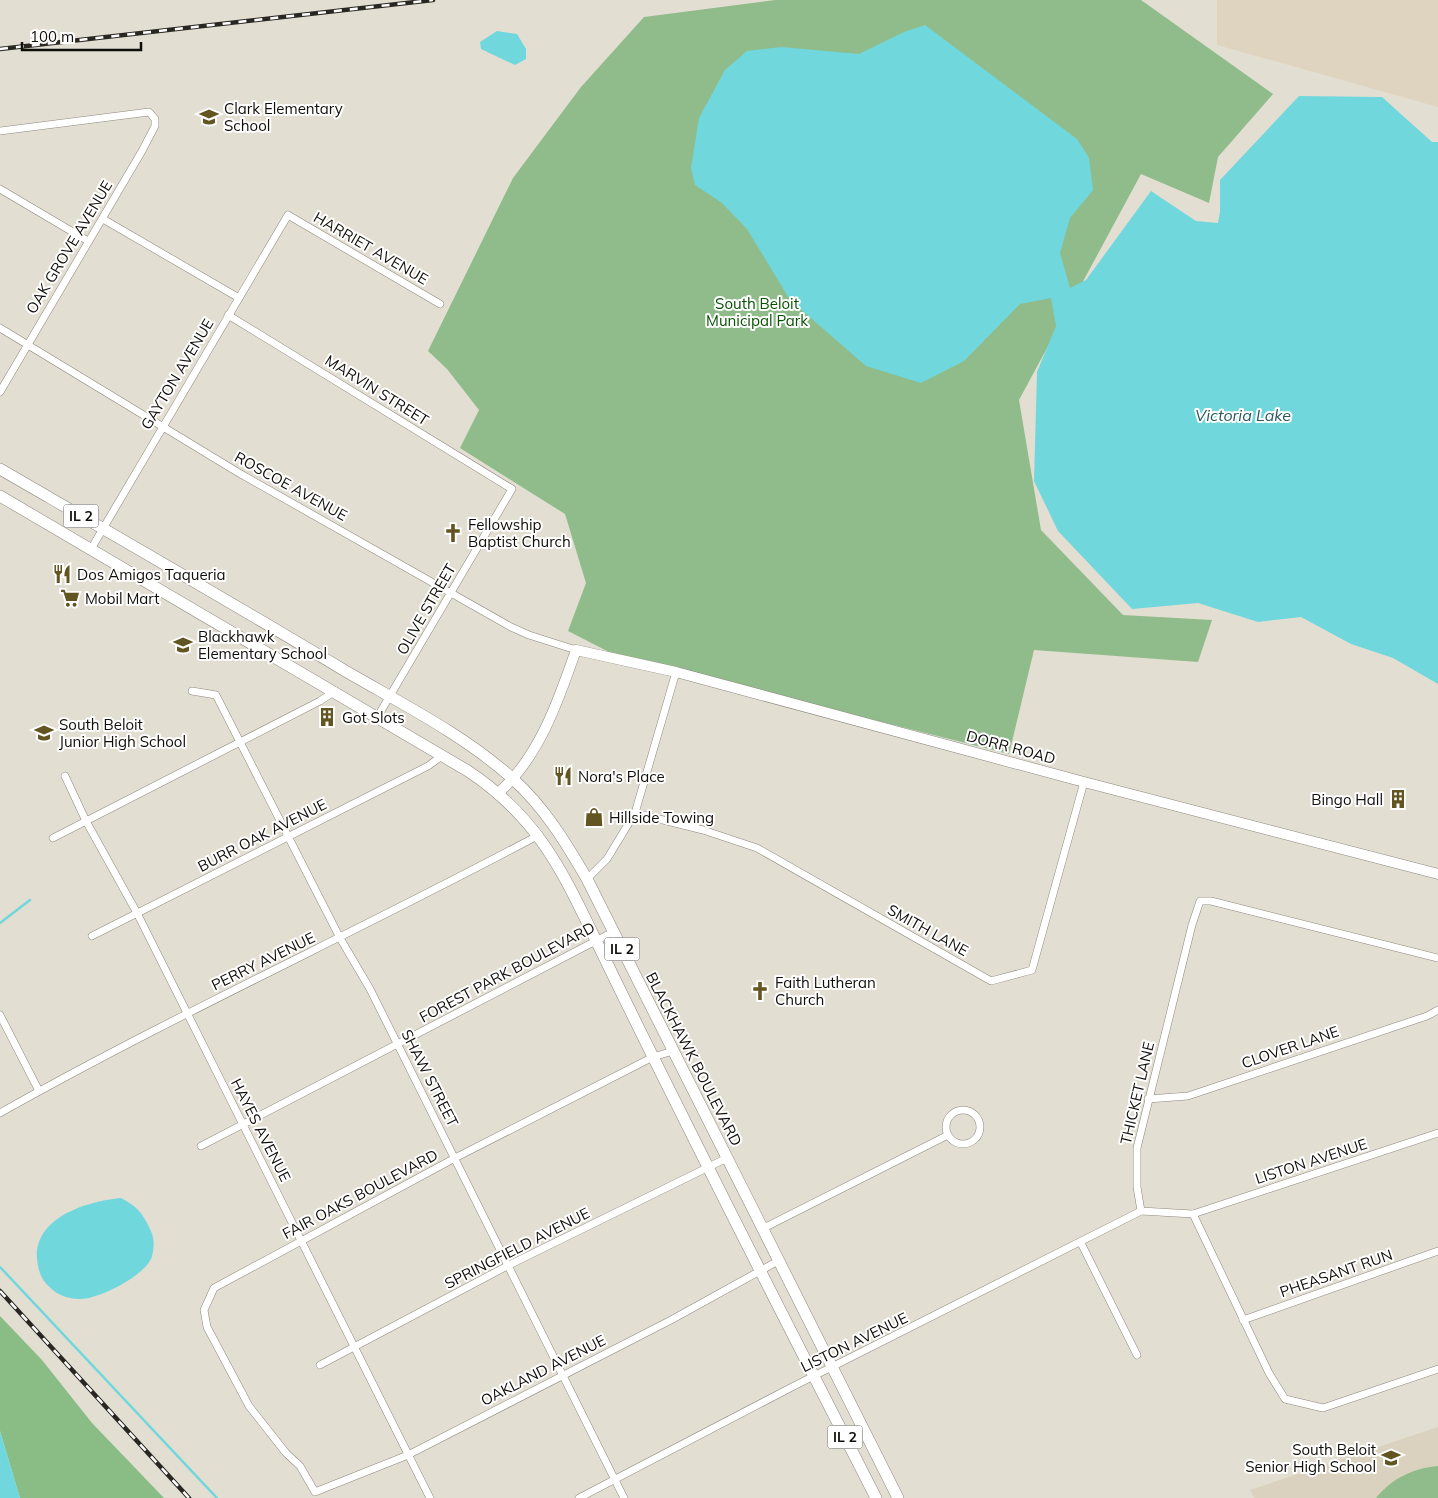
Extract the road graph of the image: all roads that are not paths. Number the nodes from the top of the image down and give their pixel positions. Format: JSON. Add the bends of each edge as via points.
{"nodes":[{"id":1,"x":0,"y":131,"type":"edge"},
{"id":2,"x":0,"y":188,"type":"edge"},
{"id":3,"x":288,"y":215,"type":"joint"},
{"id":4,"x":102,"y":219,"type":"junction"},
{"id":5,"x":88,"y":241,"type":"junction"},
{"id":6,"x":238,"y":298,"type":"junction"},
{"id":7,"x":440,"y":304,"type":"dead end"},
{"id":8,"x":228,"y":315,"type":"junction"},
{"id":9,"x":0,"y":328,"type":"edge"},
{"id":10,"x":28,"y":345,"type":"junction"},
{"id":11,"x":0,"y":392,"type":"edge"},
{"id":12,"x":162,"y":426,"type":"junction"},
{"id":13,"x":0,"y":469,"type":"edge"},
{"id":14,"x":512,"y":489,"type":"joint"},
{"id":15,"x":0,"y":496,"type":"edge"},
{"id":16,"x":103,"y":529,"type":"junction"},
{"id":17,"x":91,"y":549,"type":"junction"},
{"id":18,"x":452,"y":592,"type":"junction"},
{"id":19,"x":576,"y":650,"type":"junction"},
{"id":20,"x":676,"y":672,"type":"junction"},
{"id":21,"x":192,"y":691,"type":"dead end"},
{"id":22,"x":335,"y":691,"type":"junction"},
{"id":23,"x":390,"y":698,"type":"junction"},
{"id":24,"x":378,"y":716,"type":"junction"},
{"id":25,"x":240,"y":742,"type":"junction"},
{"id":26,"x":443,"y":755,"type":"junction"},
{"id":27,"x":65,"y":776,"type":"dead end"},
{"id":28,"x":514,"y":780,"type":"junction"},
{"id":29,"x":1084,"y":782,"type":"junction"},
{"id":30,"x":498,"y":793,"type":"junction"},
{"id":31,"x":635,"y":813,"type":"junction"},
{"id":32,"x":86,"y":821,"type":"junction"},
{"id":33,"x":539,"y":835,"type":"junction"},
{"id":34,"x":288,"y":836,"type":"junction"},
{"id":35,"x":53,"y":838,"type":"dead end"},
{"id":36,"x":1438,"y":874,"type":"edge"},
{"id":37,"x":587,"y":879,"type":"junction"},
{"id":38,"x":137,"y":913,"type":"junction"},
{"id":39,"x":613,"y":932,"type":"junction"},
{"id":40,"x":92,"y":936,"type":"dead end"},
{"id":41,"x":340,"y":938,"type":"junction"},
{"id":42,"x":596,"y":941,"type":"junction"},
{"id":43,"x":1438,"y":958,"type":"edge"},
{"id":44,"x":1438,"y":1010,"type":"edge"},
{"id":45,"x":187,"y":1014,"type":"junction"},
{"id":46,"x":0,"y":1015,"type":"edge"},
{"id":47,"x":398,"y":1045,"type":"junction"},
{"id":48,"x":673,"y":1051,"type":"junction"},
{"id":49,"x":654,"y":1057,"type":"junction"},
{"id":50,"x":39,"y":1091,"type":"junction"},
{"id":51,"x":1148,"y":1099,"type":"junction"},
{"id":52,"x":0,"y":1113,"type":"edge"},
{"id":53,"x":242,"y":1123,"type":"junction"},
{"id":54,"x":1438,"y":1133,"type":"edge"},
{"id":55,"x":948,"y":1135,"type":"junction"},
{"id":56,"x":201,"y":1146,"type":"dead end"},
{"id":57,"x":455,"y":1158,"type":"junction"},
{"id":58,"x":727,"y":1158,"type":"junction"},
{"id":59,"x":708,"y":1168,"type":"junction"},
{"id":60,"x":1141,"y":1211,"type":"junction"},
{"id":61,"x":1193,"y":1214,"type":"junction"},
{"id":62,"x":762,"y":1229,"type":"junction"},
{"id":63,"x":302,"y":1240,"type":"junction"},
{"id":64,"x":1081,"y":1243,"type":"junction"},
{"id":65,"x":1438,"y":1251,"type":"edge"},
{"id":66,"x":778,"y":1262,"type":"junction"},
{"id":67,"x":509,"y":1266,"type":"junction"},
{"id":68,"x":761,"y":1271,"type":"junction"},
{"id":69,"x":1243,"y":1320,"type":"junction"},
{"id":70,"x":354,"y":1348,"type":"junction"},
{"id":71,"x":1137,"y":1355,"type":"dead end"},
{"id":72,"x":320,"y":1365,"type":"dead end"},
{"id":73,"x":832,"y":1368,"type":"junction"},
{"id":74,"x":1438,"y":1369,"type":"edge"},
{"id":75,"x":561,"y":1375,"type":"junction"},
{"id":76,"x":814,"y":1376,"type":"junction"},
{"id":77,"x":408,"y":1455,"type":"junction"},
{"id":78,"x":615,"y":1479,"type":"junction"},
{"id":79,"x":315,"y":1492,"type":"joint"},
{"id":80,"x":430,"y":1498,"type":"edge"},
{"id":81,"x":579,"y":1498,"type":"edge"},
{"id":82,"x":624,"y":1498,"type":"edge"},
{"id":83,"x":876,"y":1498,"type":"edge"},
{"id":84,"x":898,"y":1498,"type":"edge"}],
"edges":[{"from":1,"to":4,"type":"street","name":"OAK GROVE AVENUE","via":[[149,112],[154,115],[154,126]]},
{"from":2,"to":5,"type":"street"},
{"from":3,"to":6,"type":"street","name":"GAYTON AVENUE"},
{"from":3,"to":7,"type":"street","name":"HARRIET AVENUE"},
{"from":4,"to":5,"type":"street","name":"OAK GROVE AVENUE"},
{"from":4,"to":6,"type":"street"},
{"from":5,"to":10,"type":"street","name":"OAK GROVE AVENUE"},
{"from":6,"to":8,"type":"street","name":"GAYTON AVENUE"},
{"from":8,"to":12,"type":"street","name":"GAYTON AVENUE"},
{"from":8,"to":14,"type":"street","name":"MARVIN STREET"},
{"from":9,"to":10,"type":"street","name":"ROSCOE AVENUE"},
{"from":10,"to":11,"type":"street","name":"OAK GROVE AVENUE"},
{"from":10,"to":12,"type":"street","name":"ROSCOE AVENUE"},
{"from":12,"to":16,"type":"street","name":"GAYTON AVENUE"},
{"from":12,"to":18,"type":"street","name":"ROSCOE AVENUE"},
{"from":13,"to":16,"type":"main road","name":"BLACKHAWK BOULEVARD","number":"IL 2"},
{"from":14,"to":18,"type":"street","name":"OLIVE STREET"},
{"from":15,"to":17,"type":"main road","number":"IL 2"},
{"from":16,"to":17,"type":"street","name":"GAYTON AVENUE"},
{"from":16,"to":23,"type":"main road","name":"BLACKHAWK BOULEVARD","number":"IL 2"},
{"from":17,"to":22,"type":"main road","number":"IL 2"},
{"from":18,"to":19,"type":"street","name":"ROSCOE AVENUE","via":[[529,635]]},
{"from":18,"to":23,"type":"street","name":"OLIVE STREET"},
{"from":19,"to":20,"type":"street","name":"DORR ROAD"},
{"from":19,"to":28,"type":"street","via":[[558,700]]},
{"from":20,"to":29,"type":"street","name":"DORR ROAD"},
{"from":20,"to":31,"type":"street"},
{"from":21,"to":25,"type":"street","name":"SHAW STREET","via":[[216,695]]},
{"from":22,"to":24,"type":"main road","number":"IL 2"},
{"from":22,"to":25,"type":"street"},
{"from":23,"to":24,"type":"street","name":"OLIVE STREET"},
{"from":23,"to":28,"type":"main road","name":"BLACKHAWK BOULEVARD","number":"IL 2","via":[[470,746]]},
{"from":24,"to":26,"type":"main road","number":"IL 2"},
{"from":25,"to":32,"type":"street"},
{"from":25,"to":34,"type":"street","name":"SHAW STREET"},
{"from":26,"to":30,"type":"main road","number":"IL 2"},
{"from":26,"to":34,"type":"street","name":"BURR OAK AVENUE","via":[[428,766]]},
{"from":27,"to":32,"type":"street","name":"HAYES AVENUE"},
{"from":28,"to":30,"type":"street"},
{"from":28,"to":37,"type":"main road","name":"BLACKHAWK BOULEVARD","number":"IL 2","via":[[558,830]]},
{"from":29,"to":31,"type":"street","name":"SMITH LANE","via":[[1032,970],[991,981],[757,848]]},
{"from":29,"to":36,"type":"street","name":"DORR ROAD"},
{"from":30,"to":33,"type":"main road","number":"IL 2"},
{"from":31,"to":37,"type":"street","via":[[607,859]]},
{"from":32,"to":35,"type":"street"},
{"from":32,"to":38,"type":"street","name":"HAYES AVENUE"},
{"from":33,"to":41,"type":"street","name":"PERRY AVENUE"},
{"from":33,"to":42,"type":"main road","number":"IL 2"},
{"from":34,"to":38,"type":"street","name":"BURR OAK AVENUE"},
{"from":34,"to":41,"type":"street","name":"SHAW STREET"},
{"from":37,"to":39,"type":"main road","name":"BLACKHAWK BOULEVARD","number":"IL 2"},
{"from":38,"to":40,"type":"street","name":"BURR OAK AVENUE"},
{"from":38,"to":45,"type":"street","name":"HAYES AVENUE"},
{"from":39,"to":42,"type":"street","name":"FOREST PARK BOULEVARD"},
{"from":39,"to":48,"type":"main road","name":"BLACKHAWK BOULEVARD","number":"IL 2"},
{"from":41,"to":45,"type":"street","name":"PERRY AVENUE"},
{"from":41,"to":47,"type":"street","name":"SHAW STREET"},
{"from":42,"to":47,"type":"street","name":"FOREST PARK BOULEVARD"},
{"from":42,"to":49,"type":"main road","number":"IL 2"},
{"from":43,"to":51,"type":"street","name":"THICKET LANE","via":[[1283,918],[1200,901]]},
{"from":44,"to":51,"type":"street","name":"CLOVER LANE","via":[[1188,1096]]},
{"from":45,"to":50,"type":"street","name":"PERRY AVENUE"},
{"from":45,"to":53,"type":"street","name":"HAYES AVENUE"},
{"from":46,"to":50,"type":"street"},
{"from":47,"to":53,"type":"street","name":"FOREST PARK BOULEVARD"},
{"from":47,"to":57,"type":"street","name":"SHAW STREET"},
{"from":48,"to":49,"type":"street","name":"FAIR OAKS BOULEVARD"},
{"from":48,"to":58,"type":"main road","name":"BLACKHAWK BOULEVARD","number":"IL 2"},
{"from":49,"to":57,"type":"street","name":"FAIR OAKS BOULEVARD"},
{"from":49,"to":59,"type":"main road","number":"IL 2"},
{"from":50,"to":52,"type":"street","name":"PERRY AVENUE"},
{"from":51,"to":60,"type":"street","name":"THICKET LANE","via":[[1137,1148]]},
{"from":53,"to":56,"type":"street","name":"FOREST PARK BOULEVARD"},
{"from":53,"to":63,"type":"street","name":"HAYES AVENUE"},
{"from":54,"to":61,"type":"street","name":"LISTON AVENUE"},
{"from":55,"to":55,"type":"street","via":[[947,1122],[954,1113],[970,1112],[977,1119],[978,1135],[970,1142],[959,1143]]},
{"from":55,"to":62,"type":"street"},
{"from":57,"to":63,"type":"street","name":"FAIR OAKS BOULEVARD"},
{"from":57,"to":67,"type":"street","name":"SHAW STREET"},
{"from":58,"to":59,"type":"street","name":"SPRINGFIELD AVENUE"},
{"from":58,"to":62,"type":"main road","name":"BLACKHAWK BOULEVARD","number":"IL 2"},
{"from":59,"to":67,"type":"street","name":"SPRINGFIELD AVENUE"},
{"from":59,"to":68,"type":"main road","number":"IL 2"},
{"from":60,"to":61,"type":"street"},
{"from":60,"to":64,"type":"street","name":"LISTON AVENUE"},
{"from":61,"to":69,"type":"street"},
{"from":62,"to":66,"type":"main road","name":"BLACKHAWK BOULEVARD","number":"IL 2"},
{"from":63,"to":70,"type":"street","name":"HAYES AVENUE"},
{"from":63,"to":79,"type":"street","name":"FAIR OAKS BOULEVARD","via":[[214,1288],[204,1310],[208,1327],[249,1406],[286,1454],[300,1466]]},
{"from":64,"to":71,"type":"street"},
{"from":64,"to":73,"type":"street","name":"LISTON AVENUE"},
{"from":65,"to":69,"type":"street","name":"PHEASANT RUN"},
{"from":66,"to":68,"type":"street","name":"OAKLAND AVENUE"},
{"from":66,"to":73,"type":"main road","name":"BLACKHAWK BOULEVARD","number":"IL 2"},
{"from":67,"to":70,"type":"street","name":"SPRINGFIELD AVENUE"},
{"from":67,"to":75,"type":"street","name":"SHAW STREET"},
{"from":68,"to":75,"type":"street","name":"OAKLAND AVENUE"},
{"from":68,"to":76,"type":"main road","number":"IL 2"},
{"from":69,"to":74,"type":"street","via":[[1285,1399],[1323,1408]]},
{"from":70,"to":72,"type":"street","name":"SPRINGFIELD AVENUE"},
{"from":70,"to":77,"type":"street","name":"HAYES AVENUE"},
{"from":73,"to":76,"type":"street","name":"LISTON AVENUE"},
{"from":73,"to":84,"type":"main road","name":"BLACKHAWK BOULEVARD","number":"IL 2"},
{"from":75,"to":77,"type":"street","name":"OAKLAND AVENUE"},
{"from":75,"to":78,"type":"street","name":"SHAW STREET"},
{"from":76,"to":78,"type":"street","name":"LISTON AVENUE"},
{"from":76,"to":83,"type":"main road","number":"IL 2"},
{"from":77,"to":79,"type":"street","name":"OAKLAND AVENUE"},
{"from":77,"to":80,"type":"street","name":"HAYES AVENUE"},
{"from":78,"to":81,"type":"street","name":"LISTON AVENUE"},
{"from":78,"to":82,"type":"street","name":"SHAW STREET"}]}
